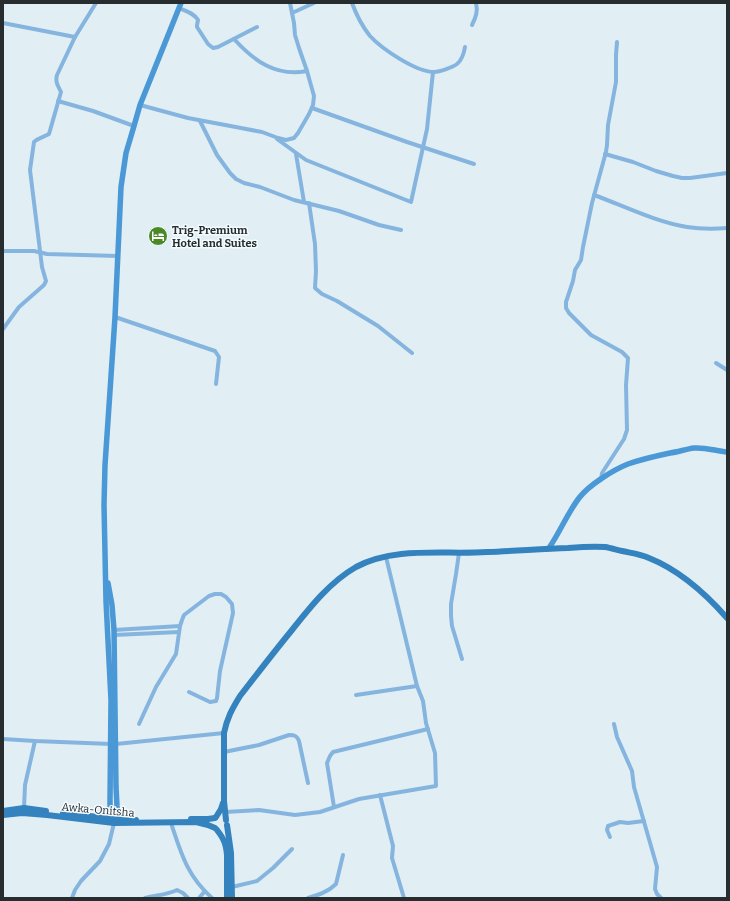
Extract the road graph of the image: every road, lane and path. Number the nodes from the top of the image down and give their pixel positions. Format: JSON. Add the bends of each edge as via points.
{"nodes":[{"id":1,"x":96,"y":3,"type":"edge"},
{"id":2,"x":290,"y":3,"type":"edge"},
{"id":3,"x":314,"y":3,"type":"edge"},
{"id":4,"x":352,"y":3,"type":"edge"},
{"id":5,"x":476,"y":3,"type":"edge"},
{"id":6,"x":180,"y":5,"type":"edge"},
{"id":7,"x":292,"y":13,"type":"junction"},
{"id":8,"x":3,"y":23,"type":"edge"},
{"id":9,"x":472,"y":25,"type":"dead end"},
{"id":10,"x":257,"y":27,"type":"dead end"},
{"id":11,"x":75,"y":37,"type":"junction"},
{"id":12,"x":234,"y":39,"type":"junction"},
{"id":13,"x":617,"y":42,"type":"dead end"},
{"id":14,"x":465,"y":47,"type":"dead end"},
{"id":15,"x":307,"y":71,"type":"junction"},
{"id":16,"x":433,"y":72,"type":"junction"},
{"id":17,"x":58,"y":100,"type":"junction"},
{"id":18,"x":140,"y":105,"type":"junction"},
{"id":19,"x":312,"y":108,"type":"junction"},
{"id":20,"x":200,"y":121,"type":"junction"},
{"id":21,"x":134,"y":126,"type":"junction"},
{"id":22,"x":274,"y":137,"type":"junction"},
{"id":23,"x":424,"y":147,"type":"junction"},
{"id":24,"x":296,"y":154,"type":"junction"},
{"id":25,"x":605,"y":154,"type":"junction"},
{"id":26,"x":474,"y":164,"type":"dead end"},
{"id":27,"x":727,"y":173,"type":"edge"},
{"id":28,"x":594,"y":195,"type":"junction"},
{"id":29,"x":306,"y":203,"type":"junction"},
{"id":30,"x":727,"y":228,"type":"edge"},
{"id":31,"x":401,"y":230,"type":"dead end"},
{"id":32,"x":3,"y":251,"type":"edge"},
{"id":33,"x":40,"y":253,"type":"junction"},
{"id":34,"x":118,"y":256,"type":"junction"},
{"id":35,"x":115,"y":317,"type":"junction"},
{"id":36,"x":3,"y":329,"type":"edge"},
{"id":37,"x":412,"y":353,"type":"dead end"},
{"id":38,"x":716,"y":363,"type":"dead end"},
{"id":39,"x":727,"y":370,"type":"edge"},
{"id":40,"x":216,"y":384,"type":"dead end"},
{"id":41,"x":727,"y":452,"type":"edge"},
{"id":42,"x":601,"y":480,"type":"junction"},
{"id":43,"x":549,"y":548,"type":"junction"},
{"id":44,"x":458,"y":553,"type":"junction"},
{"id":45,"x":386,"y":557,"type":"junction"},
{"id":46,"x":106,"y":573,"type":"junction"},
{"id":47,"x":727,"y":618,"type":"edge"},
{"id":48,"x":180,"y":626,"type":"junction"},
{"id":49,"x":179,"y":632,"type":"junction"},
{"id":50,"x":114,"y":633,"type":"junction"},
{"id":51,"x":462,"y":659,"type":"dead end"},
{"id":52,"x":417,"y":686,"type":"junction"},
{"id":53,"x":188,"y":692,"type":"dead end"},
{"id":54,"x":356,"y":695,"type":"dead end"},
{"id":55,"x":139,"y":724,"type":"dead end"},
{"id":56,"x":614,"y":724,"type":"dead end"},
{"id":57,"x":428,"y":729,"type":"junction"},
{"id":58,"x":224,"y":733,"type":"junction"},
{"id":59,"x":3,"y":739,"type":"edge"},
{"id":60,"x":35,"y":742,"type":"junction"},
{"id":61,"x":113,"y":744,"type":"junction"},
{"id":62,"x":224,"y":752,"type":"junction"},
{"id":63,"x":308,"y":783,"type":"dead end"},
{"id":64,"x":380,"y":795,"type":"junction"},
{"id":65,"x":224,"y":801,"type":"junction"},
{"id":66,"x":334,"y":807,"type":"junction"},
{"id":67,"x":24,"y":808,"type":"junction"},
{"id":68,"x":3,"y":811,"type":"edge"},
{"id":69,"x":225,"y":812,"type":"junction"},
{"id":70,"x":3,"y":815,"type":"edge"},
{"id":71,"x":216,"y":818,"type":"junction"},
{"id":72,"x":106,"y":820,"type":"junction"},
{"id":73,"x":644,"y":821,"type":"junction"},
{"id":74,"x":117,"y":822,"type":"junction"},
{"id":75,"x":171,"y":822,"type":"junction"},
{"id":76,"x":227,"y":823,"type":"junction"},
{"id":77,"x":216,"y":829,"type":"junction"},
{"id":78,"x":610,"y":837,"type":"dead end"},
{"id":79,"x":292,"y":849,"type":"dead end"},
{"id":80,"x":343,"y":855,"type":"dead end"},
{"id":81,"x":232,"y":887,"type":"junction"},
{"id":82,"x":205,"y":891,"type":"junction"},
{"id":83,"x":318,"y":896,"type":"edge"},
{"id":84,"x":74,"y":897,"type":"edge"},
{"id":85,"x":145,"y":898,"type":"edge"},
{"id":86,"x":188,"y":898,"type":"edge"},
{"id":87,"x":199,"y":898,"type":"edge"},
{"id":88,"x":212,"y":898,"type":"edge"},
{"id":89,"x":227,"y":898,"type":"edge"},
{"id":90,"x":232,"y":898,"type":"edge"},
{"id":91,"x":308,"y":898,"type":"edge"},
{"id":92,"x":404,"y":898,"type":"edge"},
{"id":93,"x":661,"y":898,"type":"edge"}],
"edges":[{"from":1,"to":11,"type":"street"},
{"from":2,"to":7,"type":"street"},
{"from":3,"to":7,"type":"street"},
{"from":4,"to":16,"type":"street","via":[[362,24],[379,44],[408,63]]},
{"from":5,"to":9,"type":"street","via":[[478,9]]},
{"from":6,"to":12,"type":"street","via":[[195,15],[198,20],[197,28],[213,48]]},
{"from":6,"to":18,"type":"main road"},
{"from":7,"to":15,"type":"street","via":[[295,35]]},
{"from":8,"to":11,"type":"street"},
{"from":10,"to":12,"type":"street"},
{"from":11,"to":17,"type":"street","via":[[57,75],[56,80],[61,92]]},
{"from":12,"to":15,"type":"street","via":[[246,52],[266,66],[287,72]]},
{"from":13,"to":25,"type":"street","via":[[616,82]]},
{"from":14,"to":16,"type":"street","via":[[457,64]]},
{"from":15,"to":19,"type":"street","via":[[314,96]]},
{"from":16,"to":23,"type":"street"},
{"from":17,"to":21,"type":"street"},
{"from":17,"to":33,"type":"street","via":[[49,134],[34,142],[30,170]]},
{"from":18,"to":20,"type":"street"},
{"from":18,"to":21,"type":"main road"},
{"from":19,"to":22,"type":"street","via":[[294,138],[286,140]]},
{"from":19,"to":23,"type":"street"},
{"from":20,"to":22,"type":"street","via":[[262,132]]},
{"from":20,"to":29,"type":"street","via":[[217,155],[236,179]]},
{"from":21,"to":34,"type":"main road","via":[[126,153],[121,188]]},
{"from":22,"to":24,"type":"street"},
{"from":23,"to":24,"type":"street","via":[[411,202]]},
{"from":23,"to":26,"type":"street"},
{"from":24,"to":29,"type":"street"},
{"from":25,"to":27,"type":"street","via":[[682,178]]},
{"from":25,"to":28,"type":"street"},
{"from":28,"to":30,"type":"street","via":[[678,225]]},
{"from":28,"to":42,"type":"street","via":[[581,260],[575,270],[565,305],[567,311],[591,335],[628,358],[627,430],[602,473]]},
{"from":29,"to":31,"type":"street"},
{"from":29,"to":37,"type":"street","via":[[315,244],[315,288],[378,326]]},
{"from":32,"to":33,"type":"street"},
{"from":33,"to":34,"type":"street"},
{"from":33,"to":36,"type":"street","via":[[46,281],[19,307]]},
{"from":34,"to":35,"type":"main road"},
{"from":35,"to":40,"type":"street","via":[[214,351],[218,358]]},
{"from":35,"to":46,"type":"main road","via":[[105,465]]},
{"from":38,"to":39,"type":"street"},
{"from":41,"to":42,"type":"main road","via":[[694,448],[647,458],[628,464]]},
{"from":42,"to":43,"type":"main road","via":[[592,485],[572,507]]},
{"from":43,"to":44,"type":"main road"},
{"from":43,"to":47,"type":"main road","via":[[604,547],[648,558],[682,577]]},
{"from":44,"to":45,"type":"main road","via":[[397,554]]},
{"from":44,"to":51,"type":"street","via":[[451,616]]},
{"from":45,"to":52,"type":"street"},
{"from":45,"to":58,"type":"main road","via":[[358,566],[318,598],[240,696],[230,712]]},
{"from":46,"to":50,"type":"main road"},
{"from":46,"to":61,"type":"main road"},
{"from":48,"to":49,"type":"street"},
{"from":48,"to":50,"type":"street"},
{"from":48,"to":53,"type":"street","via":[[184,615],[209,596],[221,594],[232,604],[233,612],[216,701],[210,702]]},
{"from":49,"to":50,"type":"street"},
{"from":49,"to":55,"type":"street","via":[[176,654],[156,687]]},
{"from":50,"to":61,"type":"main road"},
{"from":52,"to":54,"type":"street"},
{"from":52,"to":57,"type":"street","via":[[423,701]]},
{"from":56,"to":73,"type":"street","via":[[632,771]]},
{"from":57,"to":64,"type":"street","via":[[435,753],[436,786]]},
{"from":57,"to":66,"type":"street","via":[[333,752],[327,763]]},
{"from":58,"to":61,"type":"street"},
{"from":58,"to":62,"type":"main road"},
{"from":59,"to":60,"type":"street"},
{"from":60,"to":61,"type":"street"},
{"from":60,"to":67,"type":"street","via":[[25,785]]},
{"from":61,"to":72,"type":"main road","via":[[110,801]]},
{"from":61,"to":74,"type":"main road"},
{"from":62,"to":63,"type":"street","via":[[294,735],[299,741]]},
{"from":62,"to":65,"type":"main road"},
{"from":64,"to":66,"type":"street"},
{"from":64,"to":92,"type":"street","via":[[393,846],[392,858]]},
{"from":65,"to":69,"type":"main road"},
{"from":65,"to":71,"type":"main road"},
{"from":66,"to":69,"type":"street","via":[[320,812],[295,815],[259,810]]},
{"from":67,"to":68,"type":"main road","name":"Awka-Onitsha"},
{"from":67,"to":72,"type":"main road","name":"Awka-Onitsha"},
{"from":69,"to":76,"type":"main road"},
{"from":70,"to":72,"type":"main road","name":"Awka-Onitsha","via":[[22,813]]},
{"from":71,"to":74,"type":"main road","name":"Awka-Onitsha"},
{"from":71,"to":76,"type":"main road","via":[[223,817]]},
{"from":71,"to":77,"type":"main road","via":[[213,823]]},
{"from":72,"to":74,"type":"main road","name":"Awka-Onitsha"},
{"from":73,"to":78,"type":"street","via":[[620,822],[608,826]]},
{"from":73,"to":93,"type":"street","via":[[657,867],[655,889]]},
{"from":74,"to":75,"type":"main road","name":"Awka-Onitsha"},
{"from":74,"to":84,"type":"street","via":[[100,861],[75,890]]},
{"from":75,"to":77,"type":"main road","name":"Awka-Onitsha","via":[[196,822]]},
{"from":75,"to":82,"type":"street","via":[[183,859]]},
{"from":76,"to":77,"type":"main road","via":[[224,829]]},
{"from":76,"to":81,"type":"main road","via":[[232,853]]},
{"from":77,"to":89,"type":"main road","via":[[223,838],[227,855]]},
{"from":79,"to":81,"type":"street","via":[[257,881]]},
{"from":80,"to":83,"type":"street","via":[[336,884]]},
{"from":81,"to":90,"type":"main road"},
{"from":82,"to":87,"type":"street"},
{"from":82,"to":88,"type":"street"},
{"from":83,"to":91,"type":"street"},
{"from":85,"to":86,"type":"street","via":[[177,890]]}]}
